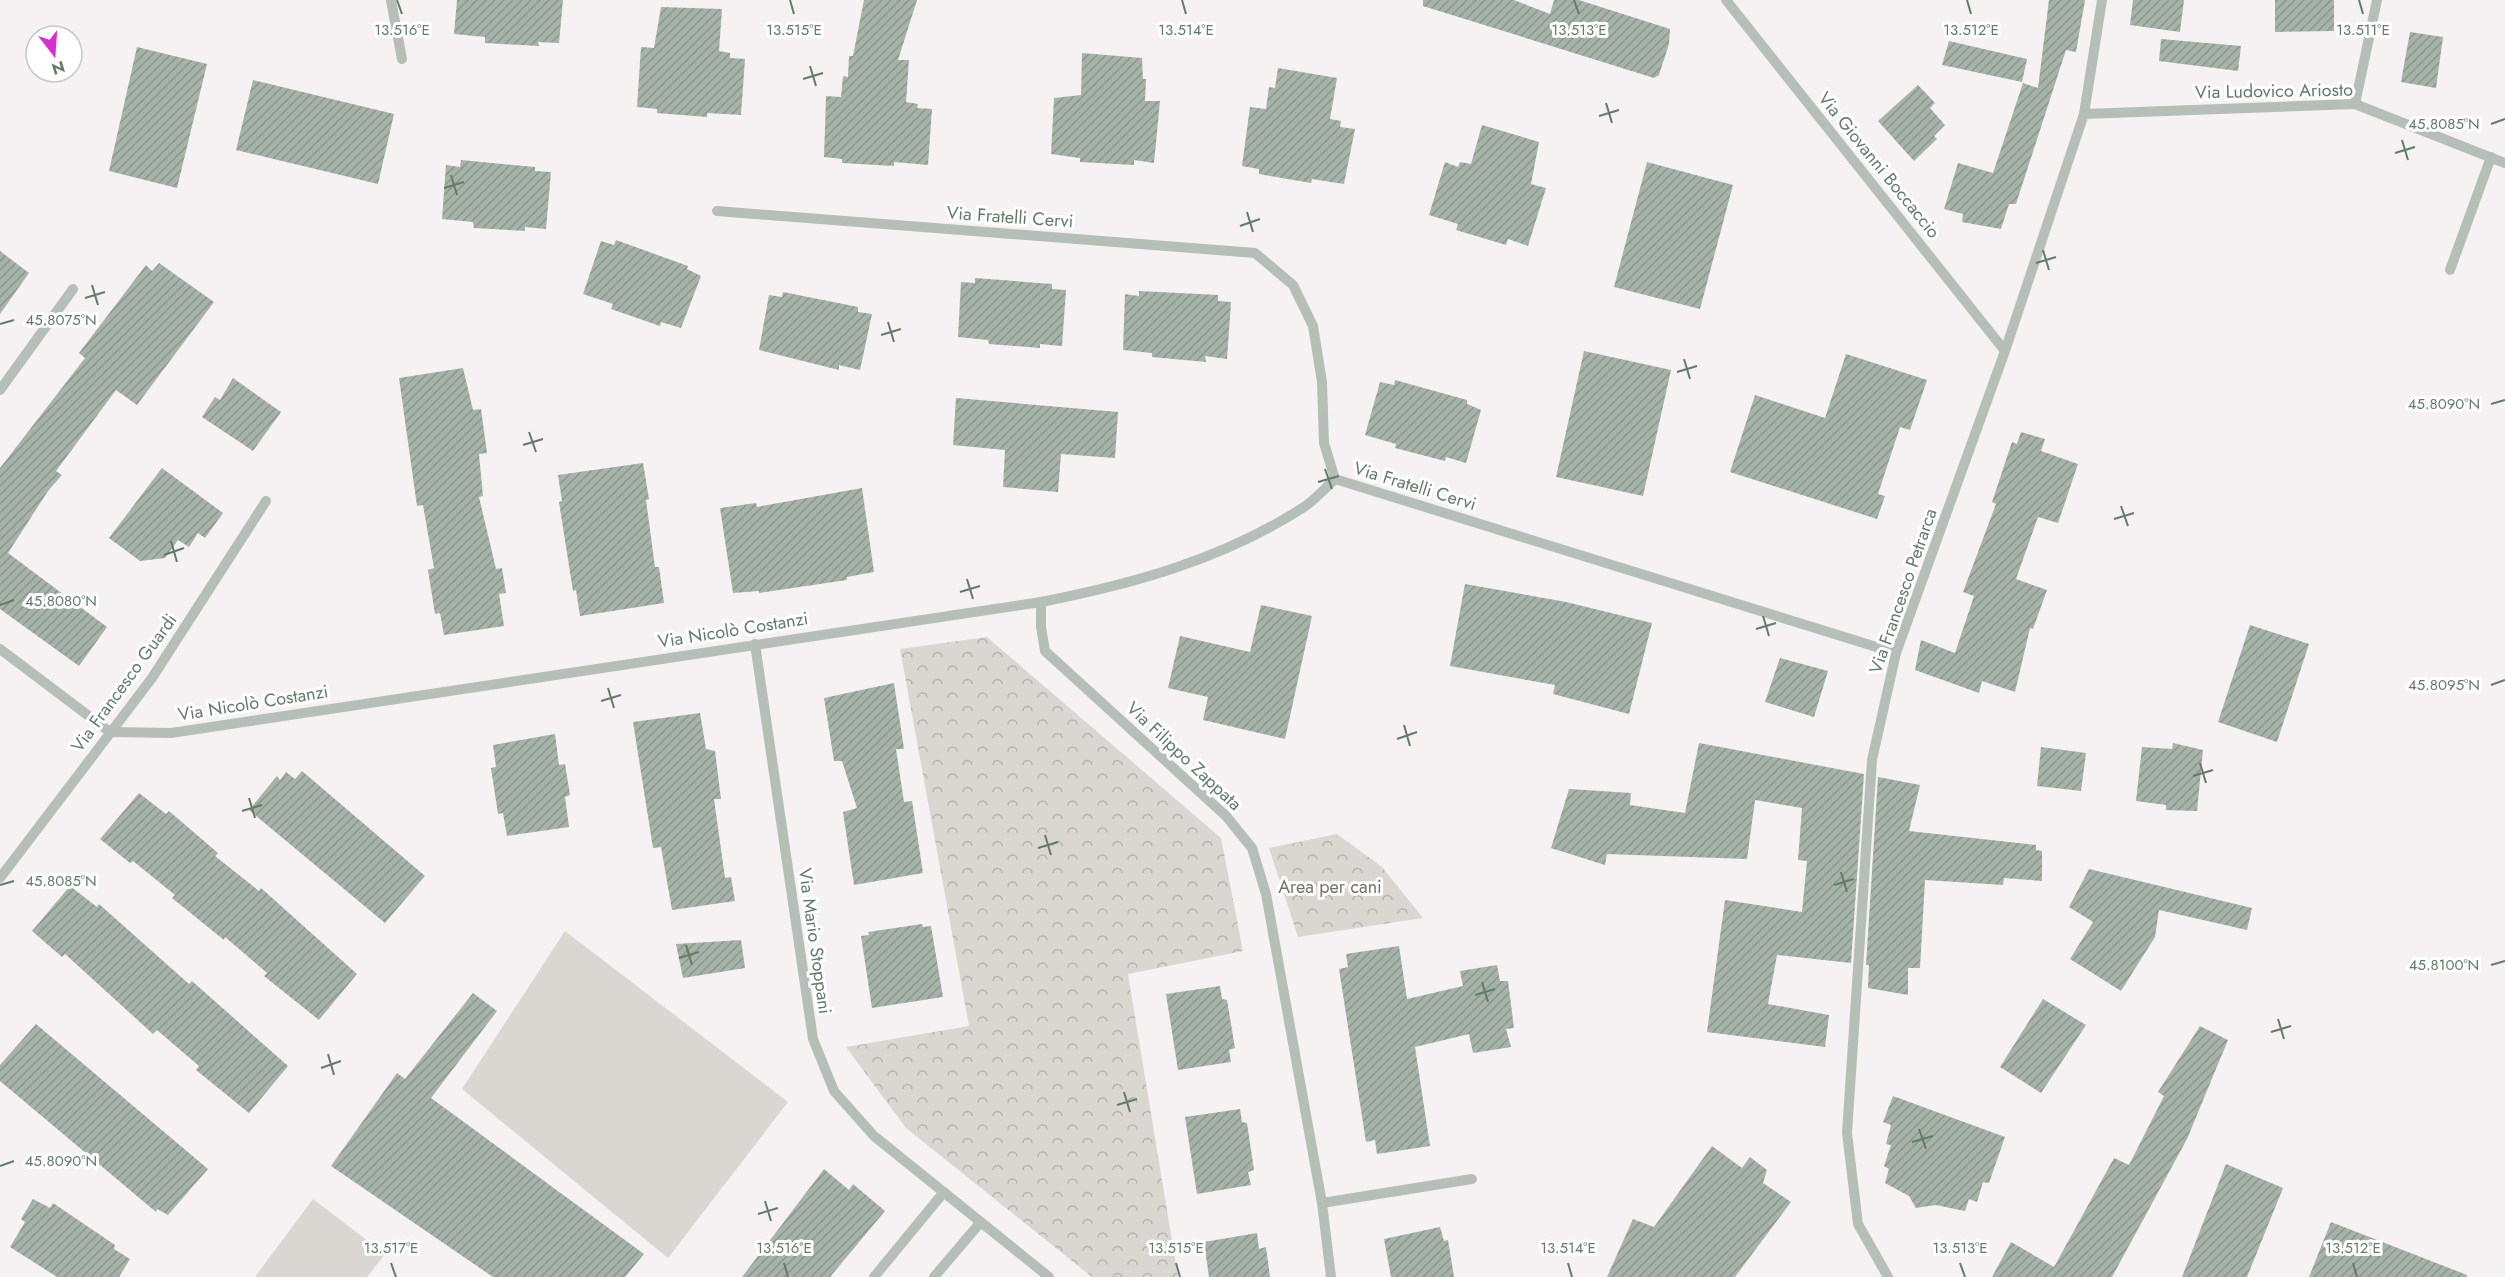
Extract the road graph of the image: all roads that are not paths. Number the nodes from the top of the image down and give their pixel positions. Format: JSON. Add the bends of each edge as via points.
{"nodes":[{"id":1,"x":391,"y":0,"type":"edge"},
{"id":2,"x":1726,"y":0,"type":"edge"},
{"id":3,"x":2102,"y":0,"type":"edge"},
{"id":4,"x":2377,"y":0,"type":"edge"},
{"id":5,"x":402,"y":59,"type":"dead end"},
{"id":6,"x":2355,"y":104,"type":"junction"},
{"id":7,"x":2084,"y":114,"type":"junction"},
{"id":8,"x":2491,"y":157,"type":"junction"},
{"id":9,"x":2505,"y":162,"type":"edge"},
{"id":10,"x":717,"y":211,"type":"dead end"},
{"id":11,"x":2450,"y":270,"type":"dead end"},
{"id":12,"x":73,"y":289,"type":"dead end"},
{"id":13,"x":2005,"y":351,"type":"junction"},
{"id":14,"x":0,"y":390,"type":"edge"},
{"id":15,"x":1335,"y":479,"type":"junction"},
{"id":16,"x":266,"y":501,"type":"dead end"},
{"id":17,"x":1041,"y":602,"type":"junction"},
{"id":18,"x":755,"y":644,"type":"junction"},
{"id":19,"x":0,"y":649,"type":"edge"},
{"id":20,"x":1896,"y":653,"type":"junction"},
{"id":21,"x":110,"y":732,"type":"junction"},
{"id":22,"x":0,"y":878,"type":"edge"},
{"id":23,"x":1472,"y":1179,"type":"dead end"},
{"id":24,"x":944,"y":1192,"type":"junction"},
{"id":25,"x":1322,"y":1203,"type":"junction"},
{"id":26,"x":980,"y":1223,"type":"junction"},
{"id":27,"x":874,"y":1277,"type":"edge"},
{"id":28,"x":934,"y":1277,"type":"edge"},
{"id":29,"x":1049,"y":1277,"type":"edge"},
{"id":30,"x":1331,"y":1277,"type":"edge"},
{"id":31,"x":1888,"y":1277,"type":"edge"}],
"edges":[{"from":1,"to":5,"type":"street"},
{"from":2,"to":13,"type":"street","name":"Via Giovanni Boccaccio"},
{"from":3,"to":7,"type":"street","name":"Via Francesco Petrarca"},
{"from":4,"to":6,"type":"street"},
{"from":6,"to":7,"type":"street","name":"Via Ludovico Ariosto"},
{"from":6,"to":8,"type":"street","name":"Via Ludovico Ariosto"},
{"from":7,"to":13,"type":"street","name":"Via Francesco Petrarca"},
{"from":8,"to":9,"type":"street","name":"Via Ludovico Ariosto"},
{"from":8,"to":11,"type":"street"},
{"from":10,"to":15,"type":"street","name":"Via Fratelli Cervi","via":[[1255,252],[1293,285],[1313,326],[1322,382],[1324,443]]},
{"from":12,"to":14,"type":"street"},
{"from":13,"to":20,"type":"street","name":"Via Francesco Petrarca"},
{"from":15,"to":17,"type":"street","name":"Via Nicolò Costanzi","via":[[1305,506],[1178,569],[1111,589]]},
{"from":15,"to":20,"type":"street","name":"Via Fratelli Cervi"},
{"from":16,"to":21,"type":"street","name":"Via Francesco Guardi","via":[[152,678]]},
{"from":17,"to":18,"type":"street","name":"Via Nicolò Costanzi"},
{"from":17,"to":25,"type":"street","name":"Via Filippo Zappata","via":[[1045,651],[1226,816],[1252,848],[1266,894]]},
{"from":18,"to":21,"type":"street","name":"Via Nicolò Costanzi","via":[[171,733]]},
{"from":18,"to":24,"type":"street","name":"Via Mario Stoppani","via":[[813,1039],[834,1091],[874,1136]]},
{"from":19,"to":21,"type":"street"},
{"from":20,"to":31,"type":"street","name":"Via Francesco Petrarca","via":[[1872,760],[1847,1133],[1858,1224]]},
{"from":21,"to":22,"type":"street","name":"Via Francesco Guardi"},
{"from":23,"to":25,"type":"street"},
{"from":24,"to":26,"type":"street","name":"Via Mario Stoppani"},
{"from":24,"to":27,"type":"street"},
{"from":25,"to":30,"type":"street","name":"Via Filippo Zappata"},
{"from":26,"to":28,"type":"street"},
{"from":26,"to":29,"type":"street","name":"Via Mario Stoppani"}]}
